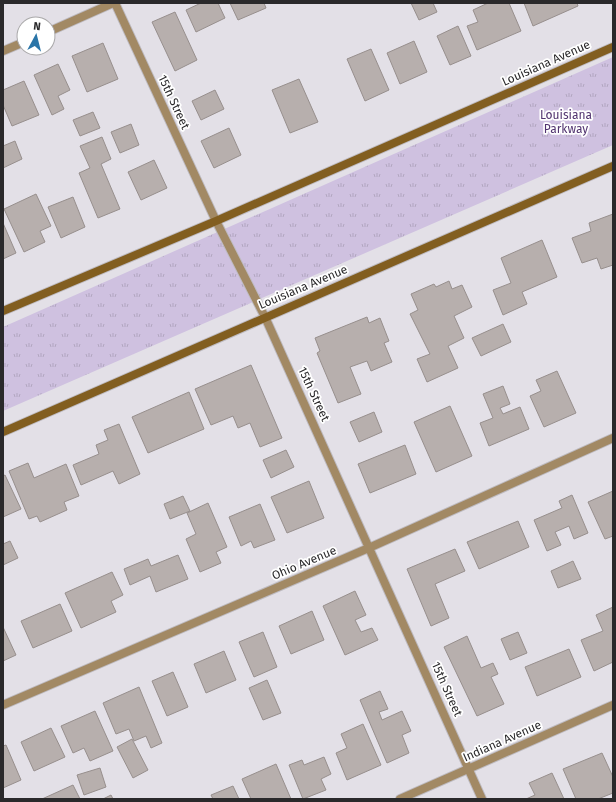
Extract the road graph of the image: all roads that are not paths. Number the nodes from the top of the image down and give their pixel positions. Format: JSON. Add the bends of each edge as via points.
{"nodes":[{"id":1,"x":114,"y":3,"type":"edge"},
{"id":2,"x":56,"y":28,"type":"edge"},
{"id":3,"x":16,"y":45,"type":"edge"},
{"id":4,"x":613,"y":47,"type":"edge"},
{"id":5,"x":3,"y":51,"type":"edge"},
{"id":6,"x":613,"y":166,"type":"edge"},
{"id":7,"x":216,"y":221,"type":"junction"},
{"id":8,"x":3,"y":311,"type":"edge"},
{"id":9,"x":265,"y":317,"type":"junction"},
{"id":10,"x":3,"y":432,"type":"edge"},
{"id":11,"x":613,"y":438,"type":"edge"},
{"id":12,"x":371,"y":547,"type":"junction"},
{"id":13,"x":3,"y":705,"type":"edge"},
{"id":14,"x":613,"y":705,"type":"edge"},
{"id":15,"x":469,"y":769,"type":"junction"},
{"id":16,"x":400,"y":799,"type":"edge"},
{"id":17,"x":482,"y":799,"type":"edge"}],
"edges":[{"from":1,"to":2,"type":"street"},
{"from":1,"to":7,"type":"street","name":"15th Street"},
{"from":3,"to":5,"type":"street"},
{"from":4,"to":7,"type":"main road","name":"Louisiana Avenue"},
{"from":6,"to":9,"type":"main road","name":"Louisiana Avenue"},
{"from":7,"to":8,"type":"main road","name":"Louisiana Avenue"},
{"from":7,"to":9,"type":"street","name":"15th Street"},
{"from":9,"to":10,"type":"main road","name":"Louisiana Avenue"},
{"from":9,"to":12,"type":"street","name":"15th Street"},
{"from":11,"to":12,"type":"street","name":"Ohio Avenue"},
{"from":12,"to":13,"type":"street","name":"Ohio Avenue"},
{"from":12,"to":15,"type":"street","name":"15th Street"},
{"from":14,"to":15,"type":"street","name":"Indiana Avenue"},
{"from":15,"to":16,"type":"street","name":"Indiana Avenue"},
{"from":15,"to":17,"type":"street","name":"15th Street"}]}
